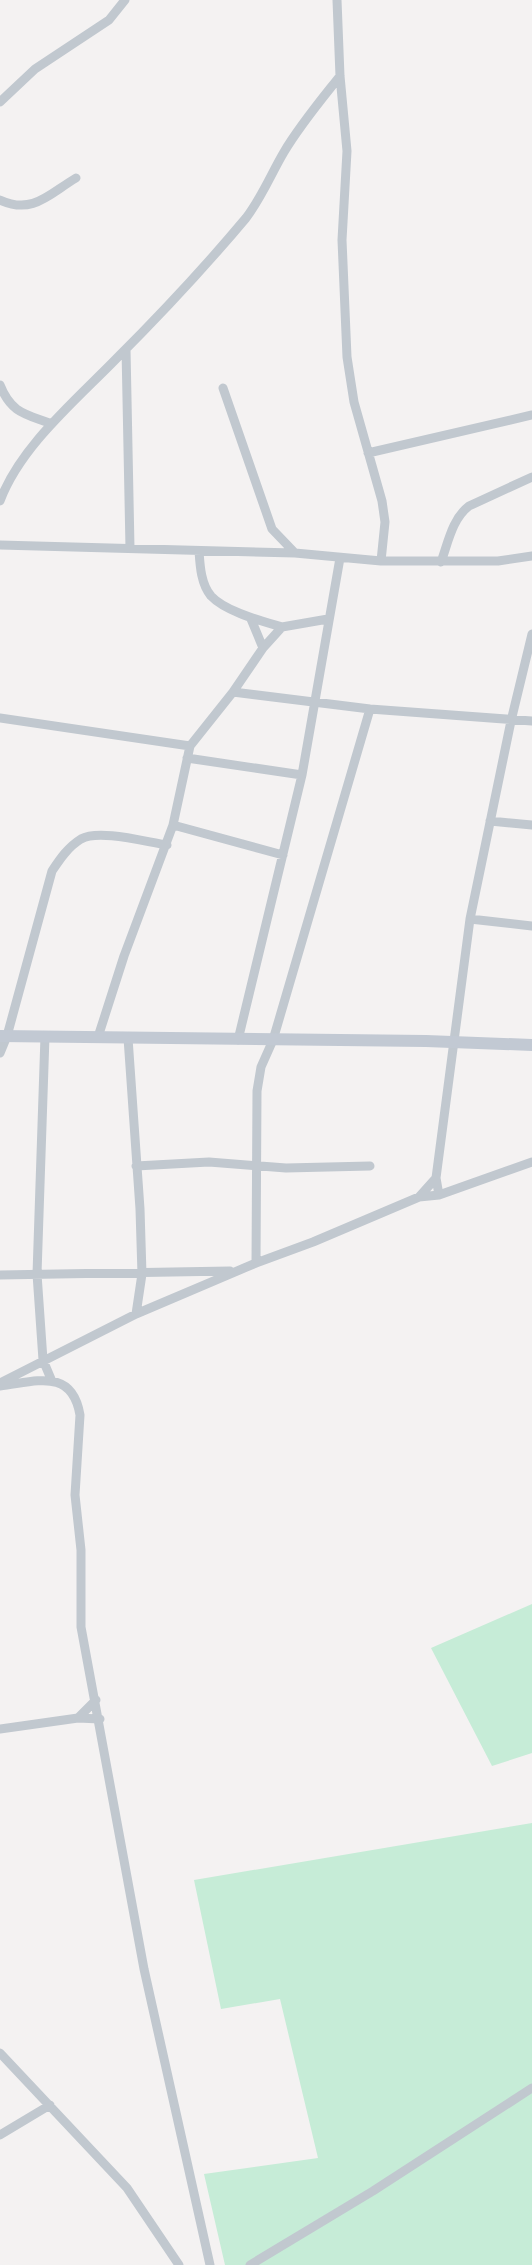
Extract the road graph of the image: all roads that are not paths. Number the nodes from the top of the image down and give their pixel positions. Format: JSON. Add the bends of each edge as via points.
{"nodes":[{"id":1,"x":124,"y":0,"type":"edge"},
{"id":2,"x":329,"y":0,"type":"edge"},
{"id":3,"x":337,"y":4,"type":"edge"},
{"id":4,"x":340,"y":76,"type":"junction"},
{"id":5,"x":0,"y":102,"type":"edge"},
{"id":6,"x":76,"y":178,"type":"dead end"},
{"id":7,"x":0,"y":200,"type":"edge"},
{"id":8,"x":126,"y":349,"type":"junction"},
{"id":9,"x":0,"y":384,"type":"edge"},
{"id":10,"x":223,"y":388,"type":"dead end"},
{"id":11,"x":532,"y":415,"type":"edge"},
{"id":12,"x":52,"y":424,"type":"junction"},
{"id":13,"x":368,"y":453,"type":"junction"},
{"id":14,"x":532,"y":477,"type":"edge"},
{"id":15,"x":0,"y":501,"type":"edge"},
{"id":16,"x":2,"y":543,"type":"edge"},
{"id":17,"x":130,"y":548,"type":"junction"},
{"id":18,"x":199,"y":551,"type":"junction"},
{"id":19,"x":295,"y":553,"type":"junction"},
{"id":20,"x":532,"y":556,"type":"edge"},
{"id":21,"x":340,"y":558,"type":"junction"},
{"id":22,"x":381,"y":562,"type":"junction"},
{"id":23,"x":441,"y":562,"type":"junction"},
{"id":24,"x":251,"y":618,"type":"junction"},
{"id":25,"x":328,"y":620,"type":"junction"},
{"id":26,"x":282,"y":627,"type":"junction"},
{"id":27,"x":532,"y":634,"type":"edge"},
{"id":28,"x":263,"y":648,"type":"junction"},
{"id":29,"x":233,"y":692,"type":"junction"},
{"id":30,"x":316,"y":702,"type":"junction"},
{"id":31,"x":370,"y":709,"type":"junction"},
{"id":32,"x":0,"y":718,"type":"edge"},
{"id":33,"x":511,"y":721,"type":"junction"},
{"id":34,"x":532,"y":721,"type":"edge"},
{"id":35,"x":190,"y":746,"type":"junction"},
{"id":36,"x":187,"y":758,"type":"junction"},
{"id":37,"x":302,"y":775,"type":"junction"},
{"id":38,"x":490,"y":821,"type":"junction"},
{"id":39,"x":173,"y":825,"type":"junction"},
{"id":40,"x":532,"y":825,"type":"edge"},
{"id":41,"x":167,"y":845,"type":"junction"},
{"id":42,"x":283,"y":856,"type":"junction"},
{"id":43,"x":470,"y":919,"type":"junction"},
{"id":44,"x":532,"y":926,"type":"edge"},
{"id":45,"x":4,"y":1036,"type":"edge"},
{"id":46,"x":45,"y":1036,"type":"junction"},
{"id":47,"x":98,"y":1037,"type":"junction"},
{"id":48,"x":128,"y":1038,"type":"junction"},
{"id":49,"x":238,"y":1040,"type":"junction"},
{"id":50,"x":273,"y":1040,"type":"junction"},
{"id":51,"x":453,"y":1042,"type":"junction"},
{"id":52,"x":532,"y":1046,"type":"edge"},
{"id":53,"x":0,"y":1053,"type":"edge"},
{"id":54,"x":532,"y":1162,"type":"edge"},
{"id":55,"x":256,"y":1165,"type":"junction"},
{"id":56,"x":136,"y":1166,"type":"junction"},
{"id":57,"x":370,"y":1166,"type":"dead end"},
{"id":58,"x":436,"y":1178,"type":"junction"},
{"id":59,"x":439,"y":1195,"type":"junction"},
{"id":60,"x":419,"y":1197,"type":"junction"},
{"id":61,"x":256,"y":1263,"type":"junction"},
{"id":62,"x":235,"y":1271,"type":"junction"},
{"id":63,"x":37,"y":1274,"type":"junction"},
{"id":64,"x":142,"y":1274,"type":"junction"},
{"id":65,"x":0,"y":1275,"type":"edge"},
{"id":66,"x":136,"y":1314,"type":"junction"},
{"id":67,"x":43,"y":1360,"type":"junction"},
{"id":68,"x":51,"y":1380,"type":"junction"},
{"id":69,"x":0,"y":1385,"type":"edge"},
{"id":70,"x":96,"y":1700,"type":"junction"},
{"id":71,"x":78,"y":1718,"type":"junction"},
{"id":72,"x":100,"y":1719,"type":"junction"},
{"id":73,"x":0,"y":1729,"type":"edge"},
{"id":74,"x":0,"y":2053,"type":"edge"},
{"id":75,"x":532,"y":2088,"type":"edge"},
{"id":76,"x":50,"y":2105,"type":"junction"},
{"id":77,"x":0,"y":2135,"type":"edge"},
{"id":78,"x":178,"y":2265,"type":"edge"},
{"id":79,"x":210,"y":2265,"type":"edge"},
{"id":80,"x":250,"y":2265,"type":"edge"}],
"edges":[{"from":1,"to":5,"type":"street","via":[[109,20],[35,69]]},
{"from":2,"to":3,"type":"street"},
{"from":3,"to":4,"type":"street"},
{"from":4,"to":8,"type":"street","via":[[284,152],[267,187],[246,217]]},
{"from":4,"to":13,"type":"street","via":[[347,151],[342,240],[348,356],[354,402]]},
{"from":6,"to":7,"type":"street","via":[[38,203],[12,206]]},
{"from":8,"to":12,"type":"street"},
{"from":8,"to":17,"type":"street"},
{"from":9,"to":12,"type":"street","via":[[6,400],[20,413]]},
{"from":10,"to":19,"type":"street","via":[[272,529]]},
{"from":11,"to":13,"type":"street"},
{"from":12,"to":15,"type":"street","via":[[28,453]]},
{"from":13,"to":22,"type":"street","via":[[385,522]]},
{"from":14,"to":23,"type":"street","via":[[462,512]]},
{"from":16,"to":17,"type":"street"},
{"from":17,"to":18,"type":"street"},
{"from":18,"to":19,"type":"street"},
{"from":18,"to":24,"type":"street","via":[[201,571],[210,595]]},
{"from":19,"to":21,"type":"street"},
{"from":20,"to":23,"type":"street","via":[[498,561]]},
{"from":21,"to":22,"type":"street"},
{"from":21,"to":25,"type":"street"},
{"from":22,"to":23,"type":"street"},
{"from":24,"to":26,"type":"street"},
{"from":24,"to":28,"type":"street"},
{"from":25,"to":26,"type":"street"},
{"from":25,"to":30,"type":"street"},
{"from":26,"to":28,"type":"street"},
{"from":27,"to":33,"type":"street"},
{"from":28,"to":29,"type":"street"},
{"from":29,"to":30,"type":"street"},
{"from":29,"to":35,"type":"street"},
{"from":30,"to":31,"type":"street"},
{"from":30,"to":37,"type":"street"},
{"from":31,"to":33,"type":"street"},
{"from":31,"to":50,"type":"street"},
{"from":32,"to":35,"type":"street"},
{"from":33,"to":34,"type":"street"},
{"from":33,"to":38,"type":"street"},
{"from":35,"to":36,"type":"street"},
{"from":36,"to":37,"type":"street"},
{"from":36,"to":39,"type":"street"},
{"from":37,"to":42,"type":"street"},
{"from":38,"to":40,"type":"street"},
{"from":38,"to":43,"type":"street"},
{"from":39,"to":41,"type":"street"},
{"from":39,"to":42,"type":"street"},
{"from":41,"to":45,"type":"street","via":[[104,836],[83,838],[66,850],[52,871]]},
{"from":41,"to":47,"type":"street","via":[[124,956]]},
{"from":42,"to":49,"type":"street"},
{"from":43,"to":44,"type":"street"},
{"from":43,"to":51,"type":"street"},
{"from":45,"to":46,"type":"street"},
{"from":45,"to":53,"type":"street"},
{"from":46,"to":47,"type":"street"},
{"from":46,"to":63,"type":"street"},
{"from":47,"to":48,"type":"street"},
{"from":48,"to":49,"type":"street"},
{"from":48,"to":56,"type":"street"},
{"from":49,"to":50,"type":"street"},
{"from":50,"to":51,"type":"street"},
{"from":50,"to":55,"type":"street","via":[[261,1067],[257,1091]]},
{"from":51,"to":52,"type":"street"},
{"from":51,"to":58,"type":"street"},
{"from":54,"to":59,"type":"street"},
{"from":55,"to":56,"type":"street","via":[[209,1162]]},
{"from":55,"to":57,"type":"street","via":[[286,1168]]},
{"from":55,"to":61,"type":"street"},
{"from":56,"to":64,"type":"street"},
{"from":58,"to":59,"type":"street"},
{"from":58,"to":60,"type":"street"},
{"from":59,"to":60,"type":"street"},
{"from":60,"to":61,"type":"street"},
{"from":61,"to":62,"type":"street"},
{"from":62,"to":64,"type":"street"},
{"from":62,"to":66,"type":"street"},
{"from":63,"to":64,"type":"street"},
{"from":63,"to":65,"type":"street"},
{"from":63,"to":67,"type":"street"},
{"from":64,"to":66,"type":"street"},
{"from":66,"to":67,"type":"street"},
{"from":67,"to":68,"type":"street"},
{"from":67,"to":69,"type":"street"},
{"from":68,"to":69,"type":"street"},
{"from":68,"to":70,"type":"street","via":[[73,1392],[80,1415],[75,1510],[81,1550],[81,1627]]},
{"from":70,"to":71,"type":"street"},
{"from":70,"to":72,"type":"street"},
{"from":71,"to":72,"type":"street"},
{"from":71,"to":73,"type":"street"},
{"from":72,"to":79,"type":"street","via":[[144,1969]]},
{"from":74,"to":76,"type":"street"},
{"from":75,"to":80,"type":"street"},
{"from":76,"to":77,"type":"street"},
{"from":76,"to":78,"type":"street","via":[[138,2201]]}]}
